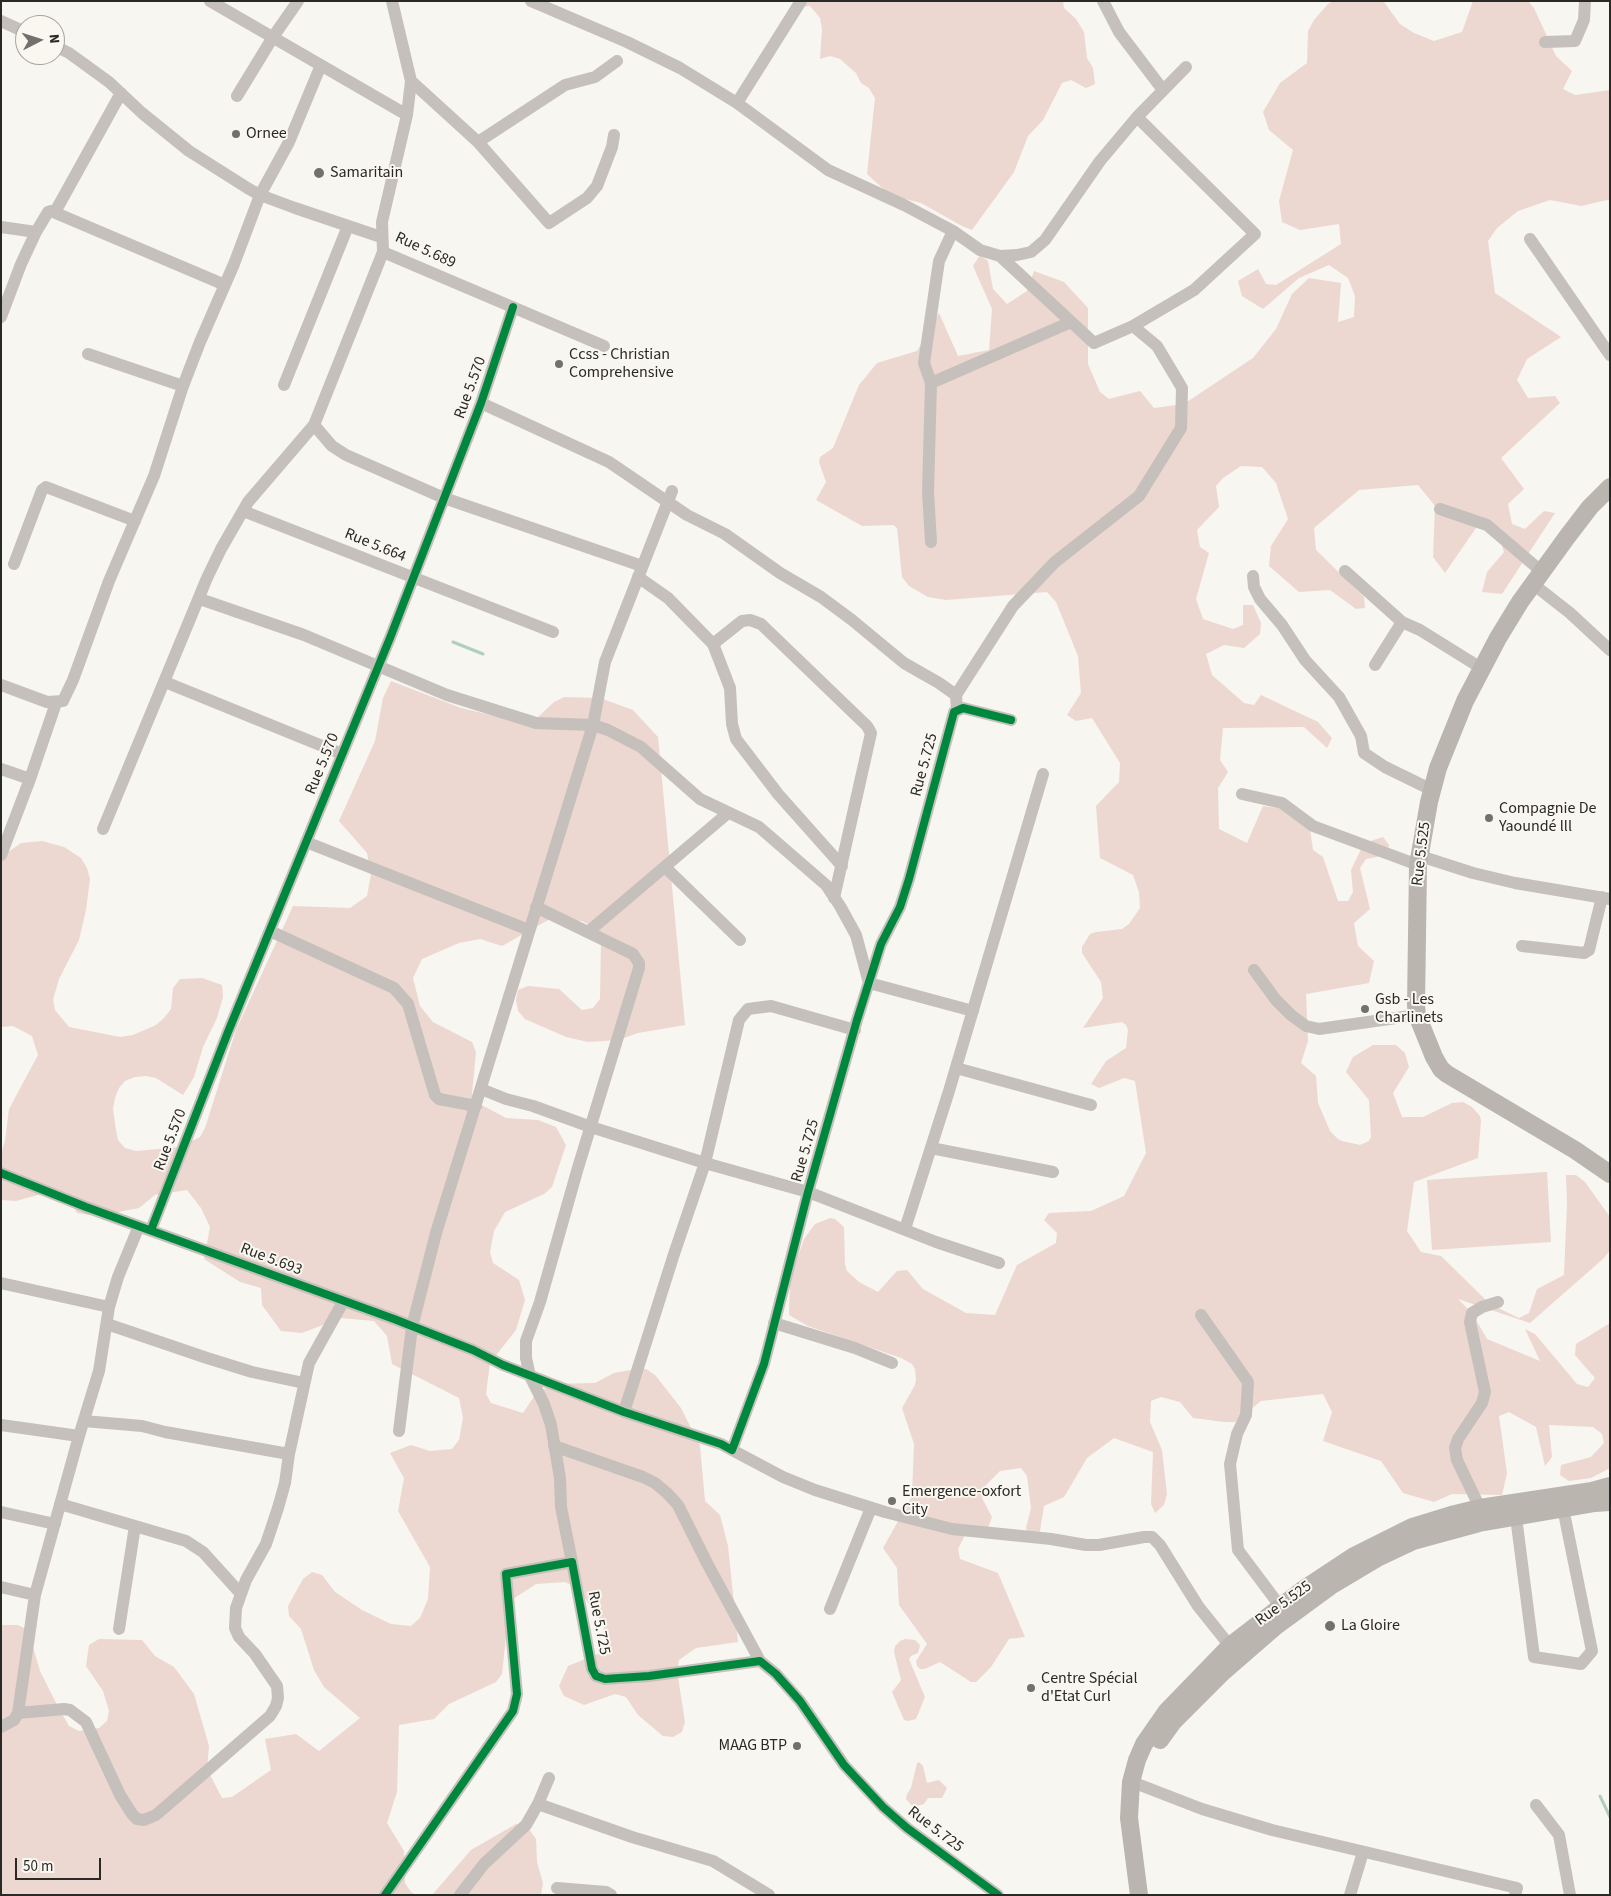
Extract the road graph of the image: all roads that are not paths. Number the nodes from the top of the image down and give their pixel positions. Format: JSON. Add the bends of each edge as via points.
{"nodes":[{"id":1,"x":210,"y":1,"type":"edge"},
{"id":2,"x":298,"y":1,"type":"edge"},
{"id":3,"x":392,"y":1,"type":"edge"},
{"id":4,"x":802,"y":1,"type":"edge"},
{"id":5,"x":1102,"y":1,"type":"edge"},
{"id":6,"x":1585,"y":1,"type":"edge"},
{"id":7,"x":531,"y":2,"type":"edge"},
{"id":8,"x":1,"y":21,"type":"edge"},
{"id":9,"x":15,"y":27,"type":"edge"},
{"id":10,"x":273,"y":37,"type":"junction"},
{"id":11,"x":1545,"y":42,"type":"dead end"},
{"id":12,"x":65,"y":50,"type":"edge"},
{"id":13,"x":617,"y":61,"type":"dead end"},
{"id":14,"x":321,"y":65,"type":"junction"},
{"id":15,"x":1186,"y":67,"type":"dead end"},
{"id":16,"x":411,"y":81,"type":"junction"},
{"id":17,"x":1163,"y":90,"type":"junction"},
{"id":18,"x":121,"y":94,"type":"junction"},
{"id":19,"x":237,"y":96,"type":"dead end"},
{"id":20,"x":737,"y":103,"type":"junction"},
{"id":21,"x":407,"y":115,"type":"junction"},
{"id":22,"x":1137,"y":117,"type":"junction"},
{"id":23,"x":614,"y":135,"type":"dead end"},
{"id":24,"x":478,"y":142,"type":"junction"},
{"id":25,"x":260,"y":195,"type":"junction"},
{"id":26,"x":54,"y":212,"type":"junction"},
{"id":27,"x":1,"y":226,"type":"edge"},
{"id":28,"x":348,"y":226,"type":"junction"},
{"id":29,"x":953,"y":231,"type":"junction"},
{"id":30,"x":36,"y":232,"type":"junction"},
{"id":31,"x":382,"y":237,"type":"junction"},
{"id":32,"x":1530,"y":239,"type":"dead end"},
{"id":33,"x":383,"y":252,"type":"junction"},
{"id":34,"x":1000,"y":256,"type":"junction"},
{"id":35,"x":225,"y":285,"type":"junction"},
{"id":36,"x":513,"y":307,"type":"junction"},
{"id":37,"x":1,"y":317,"type":"edge"},
{"id":38,"x":1071,"y":322,"type":"junction"},
{"id":39,"x":1133,"y":326,"type":"junction"},
{"id":40,"x":604,"y":346,"type":"dead end"},
{"id":41,"x":88,"y":354,"type":"dead end"},
{"id":42,"x":1610,"y":355,"type":"edge"},
{"id":43,"x":931,"y":383,"type":"junction"},
{"id":44,"x":284,"y":385,"type":"dead end"},
{"id":45,"x":183,"y":386,"type":"junction"},
{"id":46,"x":481,"y":403,"type":"junction"},
{"id":47,"x":314,"y":425,"type":"junction"},
{"id":48,"x":1610,"y":486,"type":"edge"},
{"id":49,"x":670,"y":496,"type":"junction"},
{"id":50,"x":444,"y":498,"type":"junction"},
{"id":51,"x":1440,"y":509,"type":"dead end"},
{"id":52,"x":243,"y":511,"type":"junction"},
{"id":53,"x":135,"y":521,"type":"junction"},
{"id":54,"x":931,"y":542,"type":"dead end"},
{"id":55,"x":14,"y":564,"type":"dead end"},
{"id":56,"x":640,"y":572,"type":"junction"},
{"id":57,"x":1345,"y":572,"type":"dead end"},
{"id":58,"x":1254,"y":576,"type":"dead end"},
{"id":59,"x":1537,"y":578,"type":"junction"},
{"id":60,"x":412,"y":579,"type":"junction"},
{"id":61,"x":200,"y":599,"type":"junction"},
{"id":62,"x":1402,"y":622,"type":"junction"},
{"id":63,"x":553,"y":632,"type":"dead end"},
{"id":64,"x":712,"y":644,"type":"junction"},
{"id":65,"x":1610,"y":650,"type":"edge"},
{"id":66,"x":1375,"y":666,"type":"dead end"},
{"id":67,"x":378,"y":667,"type":"junction"},
{"id":68,"x":1480,"y":668,"type":"junction"},
{"id":69,"x":165,"y":682,"type":"junction"},
{"id":70,"x":1,"y":685,"type":"edge"},
{"id":71,"x":956,"y":696,"type":"junction"},
{"id":72,"x":56,"y":703,"type":"junction"},
{"id":73,"x":957,"y":710,"type":"junction"},
{"id":74,"x":1011,"y":720,"type":"dead end"},
{"id":75,"x":592,"y":725,"type":"junction"},
{"id":76,"x":342,"y":754,"type":"junction"},
{"id":77,"x":1,"y":769,"type":"edge"},
{"id":78,"x":1043,"y":774,"type":"dead end"},
{"id":79,"x":30,"y":780,"type":"junction"},
{"id":80,"x":1432,"y":790,"type":"junction"},
{"id":81,"x":1242,"y":794,"type":"dead end"},
{"id":82,"x":728,"y":813,"type":"junction"},
{"id":83,"x":103,"y":829,"type":"dead end"},
{"id":84,"x":306,"y":842,"type":"junction"},
{"id":85,"x":1,"y":854,"type":"edge"},
{"id":86,"x":1419,"y":860,"type":"junction"},
{"id":87,"x":842,"y":866,"type":"junction"},
{"id":88,"x":665,"y":867,"type":"junction"},
{"id":89,"x":834,"y":898,"type":"junction"},
{"id":90,"x":1606,"y":898,"type":"edge"},
{"id":91,"x":536,"y":907,"type":"junction"},
{"id":92,"x":529,"y":930,"type":"junction"},
{"id":93,"x":270,"y":931,"type":"junction"},
{"id":94,"x":588,"y":932,"type":"junction"},
{"id":95,"x":856,"y":935,"type":"junction"},
{"id":96,"x":740,"y":940,"type":"dead end"},
{"id":97,"x":880,"y":944,"type":"junction"},
{"id":98,"x":1522,"y":946,"type":"dead end"},
{"id":99,"x":1254,"y":970,"type":"dead end"},
{"id":100,"x":869,"y":983,"type":"junction"},
{"id":101,"x":973,"y":1010,"type":"junction"},
{"id":102,"x":1417,"y":1015,"type":"junction"},
{"id":103,"x":855,"y":1030,"type":"junction"},
{"id":104,"x":956,"y":1068,"type":"junction"},
{"id":105,"x":481,"y":1089,"type":"junction"},
{"id":106,"x":1091,"y":1104,"type":"dead end"},
{"id":107,"x":476,"y":1106,"type":"junction"},
{"id":108,"x":591,"y":1126,"type":"junction"},
{"id":109,"x":931,"y":1148,"type":"junction"},
{"id":110,"x":705,"y":1163,"type":"junction"},
{"id":111,"x":1053,"y":1172,"type":"dead end"},
{"id":112,"x":1,"y":1173,"type":"edge"},
{"id":113,"x":1610,"y":1174,"type":"edge"},
{"id":114,"x":808,"y":1192,"type":"junction"},
{"id":115,"x":145,"y":1228,"type":"junction"},
{"id":116,"x":904,"y":1229,"type":"junction"},
{"id":117,"x":999,"y":1263,"type":"dead end"},
{"id":118,"x":1,"y":1283,"type":"edge"},
{"id":119,"x":343,"y":1302,"type":"junction"},
{"id":120,"x":1498,"y":1302,"type":"dead end"},
{"id":121,"x":109,"y":1307,"type":"junction"},
{"id":122,"x":1202,"y":1315,"type":"dead end"},
{"id":123,"x":774,"y":1323,"type":"junction"},
{"id":124,"x":107,"y":1324,"type":"junction"},
{"id":125,"x":412,"y":1328,"type":"junction"},
{"id":126,"x":892,"y":1364,"type":"dead end"},
{"id":127,"x":530,"y":1376,"type":"junction"},
{"id":128,"x":304,"y":1383,"type":"junction"},
{"id":129,"x":624,"y":1412,"type":"junction"},
{"id":130,"x":84,"y":1421,"type":"junction"},
{"id":131,"x":1,"y":1425,"type":"edge"},
{"id":132,"x":399,"y":1431,"type":"dead end"},
{"id":133,"x":79,"y":1436,"type":"junction"},
{"id":134,"x":554,"y":1446,"type":"junction"},
{"id":135,"x":732,"y":1450,"type":"junction"},
{"id":136,"x":289,"y":1454,"type":"junction"},
{"id":137,"x":1610,"y":1486,"type":"edge"},
{"id":138,"x":1610,"y":1502,"type":"edge"},
{"id":139,"x":60,"y":1504,"type":"junction"},
{"id":140,"x":871,"y":1508,"type":"junction"},
{"id":141,"x":1480,"y":1508,"type":"junction"},
{"id":142,"x":1563,"y":1508,"type":"junction"},
{"id":143,"x":1,"y":1512,"type":"edge"},
{"id":144,"x":1516,"y":1516,"type":"junction"},
{"id":145,"x":55,"y":1524,"type":"junction"},
{"id":146,"x":135,"y":1526,"type":"junction"},
{"id":147,"x":572,"y":1562,"type":"junction"},
{"id":148,"x":1,"y":1587,"type":"edge"},
{"id":149,"x":240,"y":1594,"type":"junction"},
{"id":150,"x":35,"y":1595,"type":"junction"},
{"id":151,"x":1280,"y":1606,"type":"junction"},
{"id":152,"x":830,"y":1609,"type":"dead end"},
{"id":153,"x":119,"y":1629,"type":"dead end"},
{"id":154,"x":1230,"y":1646,"type":"junction"},
{"id":155,"x":760,"y":1661,"type":"junction"},
{"id":156,"x":18,"y":1713,"type":"junction"},
{"id":157,"x":1,"y":1727,"type":"edge"},
{"id":158,"x":549,"y":1778,"type":"dead end"},
{"id":159,"x":1140,"y":1785,"type":"junction"},
{"id":160,"x":538,"y":1804,"type":"junction"},
{"id":161,"x":1536,"y":1805,"type":"dead end"},
{"id":162,"x":1364,"y":1852,"type":"junction"},
{"id":163,"x":557,"y":1888,"type":"dead end"},
{"id":164,"x":385,"y":1895,"type":"edge"},
{"id":165,"x":460,"y":1895,"type":"edge"},
{"id":166,"x":611,"y":1895,"type":"edge"},
{"id":167,"x":769,"y":1895,"type":"edge"},
{"id":168,"x":998,"y":1895,"type":"edge"},
{"id":169,"x":1139,"y":1895,"type":"edge"},
{"id":170,"x":1151,"y":1895,"type":"edge"},
{"id":171,"x":1350,"y":1895,"type":"edge"},
{"id":172,"x":1515,"y":1895,"type":"edge"},
{"id":173,"x":1570,"y":1895,"type":"edge"}],
"edges":[{"from":1,"to":10,"type":"street"},
{"from":2,"to":10,"type":"street"},
{"from":3,"to":16,"type":"street","name":"Rue 5.689"},
{"from":4,"to":20,"type":"street"},
{"from":5,"to":17,"type":"street","via":[[1119,32]]},
{"from":6,"to":11,"type":"street","via":[[1584,20],[1575,41]]},
{"from":7,"to":20,"type":"street","via":[[680,68]]},
{"from":8,"to":9,"type":"street"},
{"from":10,"to":14,"type":"street"},
{"from":10,"to":19,"type":"street"},
{"from":12,"to":18,"type":"street"},
{"from":13,"to":24,"type":"street","via":[[595,77],[565,85]]},
{"from":14,"to":21,"type":"street"},
{"from":14,"to":25,"type":"street","via":[[290,142]]},
{"from":15,"to":17,"type":"street"},
{"from":16,"to":21,"type":"street","name":"Rue 5.689"},
{"from":16,"to":24,"type":"street"},
{"from":17,"to":22,"type":"street"},
{"from":18,"to":25,"type":"street","via":[[189,151]]},
{"from":18,"to":26,"type":"street"},
{"from":20,"to":29,"type":"street","via":[[828,170]]},
{"from":21,"to":31,"type":"street","name":"Rue 5.689","via":[[385,207]]},
{"from":22,"to":34,"type":"street","via":[[1100,161],[1045,240],[1031,252]]},
{"from":22,"to":39,"type":"street","via":[[1255,234],[1194,290]]},
{"from":23,"to":24,"type":"street","via":[[597,186],[588,198],[549,224]]},
{"from":25,"to":28,"type":"street"},
{"from":25,"to":35,"type":"street"},
{"from":26,"to":30,"type":"street","via":[[48,212]]},
{"from":26,"to":35,"type":"street"},
{"from":27,"to":30,"type":"street"},
{"from":28,"to":31,"type":"street"},
{"from":28,"to":44,"type":"street"},
{"from":29,"to":34,"type":"street","via":[[980,250]]},
{"from":29,"to":43,"type":"street","via":[[939,261],[924,363]]},
{"from":30,"to":37,"type":"street"},
{"from":31,"to":33,"type":"street","name":"Rue 5.689"},
{"from":32,"to":42,"type":"street"},
{"from":33,"to":36,"type":"street","name":"Rue 5.689"},
{"from":33,"to":47,"type":"street"},
{"from":34,"to":38,"type":"street"},
{"from":35,"to":45,"type":"street"},
{"from":36,"to":40,"type":"street","name":"Rue 5.689"},
{"from":36,"to":46,"type":"street","name":"Rue 5.570"},
{"from":38,"to":39,"type":"street","via":[[1094,343]]},
{"from":38,"to":43,"type":"street"},
{"from":39,"to":71,"type":"street","via":[[1158,346],[1182,388],[1181,428],[1139,496],[1055,562],[1013,606]]},
{"from":41,"to":45,"type":"street"},
{"from":43,"to":54,"type":"street","via":[[928,492]]},
{"from":45,"to":53,"type":"street","via":[[154,476]]},
{"from":46,"to":49,"type":"street","via":[[610,462]]},
{"from":46,"to":50,"type":"street","name":"Rue 5.570"},
{"from":47,"to":50,"type":"street","via":[[332,446],[346,455]]},
{"from":47,"to":52,"type":"street"},
{"from":48,"to":59,"type":"street","name":"Rue 5.525","via":[[1590,507]]},
{"from":49,"to":56,"type":"street"},
{"from":49,"to":71,"type":"street","via":[[687,515],[725,534],[821,597],[904,664]]},
{"from":50,"to":56,"type":"street"},
{"from":50,"to":60,"type":"street","name":"Rue 5.570"},
{"from":51,"to":59,"type":"street","via":[[1487,525]]},
{"from":52,"to":60,"type":"street","name":"Rue 5.664"},
{"from":52,"to":61,"type":"street","via":[[221,549]]},
{"from":53,"to":55,"type":"street","via":[[46,487],[42,490]]},
{"from":53,"to":72,"type":"street","via":[[109,581],[74,680],[63,701]]},
{"from":56,"to":64,"type":"street"},
{"from":56,"to":75,"type":"street","via":[[604,662]]},
{"from":57,"to":62,"type":"street"},
{"from":58,"to":80,"type":"street","via":[[1254,587],[1260,599],[1305,660],[1339,698],[1361,736],[1364,753]]},
{"from":59,"to":65,"type":"street"},
{"from":59,"to":68,"type":"street","name":"Rue 5.525"},
{"from":60,"to":63,"type":"street","name":"Rue 5.664"},
{"from":60,"to":67,"type":"street","name":"Rue 5.570"},
{"from":61,"to":67,"type":"street","via":[[304,635]]},
{"from":61,"to":69,"type":"street"},
{"from":62,"to":66,"type":"street"},
{"from":62,"to":68,"type":"street"},
{"from":64,"to":87,"type":"street","via":[[730,688],[736,739],[778,794]]},
{"from":64,"to":87,"type":"street","via":[[742,621],[761,624],[867,726],[870,740]]},
{"from":67,"to":75,"type":"street","via":[[448,695],[536,723]]},
{"from":67,"to":76,"type":"street","name":"Rue 5.570"},
{"from":68,"to":80,"type":"street","name":"Rue 5.525","via":[[1464,701]]},
{"from":69,"to":76,"type":"street"},
{"from":69,"to":83,"type":"street"},
{"from":70,"to":72,"type":"street"},
{"from":71,"to":73,"type":"street"},
{"from":72,"to":79,"type":"street"},
{"from":73,"to":74,"type":"street","via":[[963,708]]},
{"from":73,"to":97,"type":"street","name":"Rue 5.725","via":[[900,907]]},
{"from":75,"to":82,"type":"street","via":[[641,747],[700,799]]},
{"from":75,"to":91,"type":"street"},
{"from":76,"to":84,"type":"street","name":"Rue 5.570"},
{"from":77,"to":79,"type":"street"},
{"from":78,"to":101,"type":"street"},
{"from":79,"to":85,"type":"street"},
{"from":80,"to":86,"type":"street","name":"Rue 5.525"},
{"from":81,"to":86,"type":"street","via":[[1282,803],[1313,826]]},
{"from":82,"to":88,"type":"street"},
{"from":82,"to":89,"type":"street","via":[[759,827],[826,885]]},
{"from":84,"to":92,"type":"street"},
{"from":84,"to":93,"type":"street","name":"Rue 5.570"},
{"from":86,"to":90,"type":"street","via":[[1507,881]]},
{"from":86,"to":102,"type":"street","name":"Rue 5.525"},
{"from":87,"to":89,"type":"street"},
{"from":88,"to":94,"type":"street"},
{"from":88,"to":96,"type":"street"},
{"from":89,"to":95,"type":"street"},
{"from":90,"to":98,"type":"street","via":[[1589,950],[1584,953]]},
{"from":91,"to":92,"type":"street"},
{"from":91,"to":94,"type":"street"},
{"from":92,"to":105,"type":"street"},
{"from":93,"to":107,"type":"street","via":[[394,988],[408,1004],[435,1095],[439,1099]]},
{"from":93,"to":115,"type":"street","name":"Rue 5.570"},
{"from":94,"to":108,"type":"street","name":"Rue 5.725","via":[[633,954],[639,963]]},
{"from":95,"to":97,"type":"street"},
{"from":95,"to":100,"type":"street"},
{"from":97,"to":100,"type":"street","name":"Rue 5.725"},
{"from":99,"to":102,"type":"street","via":[[1276,1000],[1306,1026],[1319,1029]]},
{"from":100,"to":101,"type":"street"},
{"from":100,"to":103,"type":"street","name":"Rue 5.725"},
{"from":101,"to":104,"type":"street"},
{"from":102,"to":113,"type":"street","name":"Rue 5.525","via":[[1434,1057],[1447,1074]]},
{"from":103,"to":110,"type":"street","via":[[771,1006],[748,1009],[739,1020]]},
{"from":103,"to":114,"type":"street","name":"Rue 5.725"},
{"from":104,"to":106,"type":"street"},
{"from":104,"to":109,"type":"street"},
{"from":105,"to":107,"type":"street"},
{"from":105,"to":108,"type":"street"},
{"from":107,"to":125,"type":"street","via":[[436,1233]]},
{"from":108,"to":110,"type":"street"},
{"from":108,"to":127,"type":"street","name":"Rue 5.725","via":[[526,1341]]},
{"from":109,"to":111,"type":"street"},
{"from":109,"to":116,"type":"street"},
{"from":110,"to":114,"type":"street"},
{"from":110,"to":129,"type":"street"},
{"from":112,"to":115,"type":"street","name":"Rue 5.693"},
{"from":114,"to":116,"type":"street"},
{"from":114,"to":123,"type":"street","name":"Rue 5.725"},
{"from":115,"to":119,"type":"street","name":"Rue 5.693"},
{"from":115,"to":121,"type":"street","name":"Rue 5.570","via":[[118,1277]]},
{"from":116,"to":117,"type":"street"},
{"from":118,"to":121,"type":"street"},
{"from":119,"to":125,"type":"street","name":"Rue 5.693"},
{"from":119,"to":128,"type":"street","via":[[309,1363]]},
{"from":120,"to":141,"type":"street","via":[[1472,1313],[1471,1334],[1486,1392],[1455,1448],[1457,1460]]},
{"from":121,"to":124,"type":"street","name":"Rue 5.570"},
{"from":122,"to":151,"type":"street","via":[[1248,1382],[1246,1415],[1237,1434],[1230,1464],[1238,1550]]},
{"from":123,"to":126,"type":"street","via":[[855,1348]]},
{"from":123,"to":135,"type":"street","name":"Rue 5.725","via":[[764,1364]]},
{"from":124,"to":128,"type":"street","via":[[252,1372]]},
{"from":124,"to":130,"type":"street","name":"Rue 5.570","via":[[99,1370]]},
{"from":125,"to":127,"type":"street","name":"Rue 5.693","via":[[473,1350]]},
{"from":125,"to":132,"type":"street"},
{"from":127,"to":129,"type":"street"},
{"from":127,"to":134,"type":"street","name":"Rue 5.725","via":[[544,1404]]},
{"from":128,"to":136,"type":"street"},
{"from":129,"to":135,"type":"street"},
{"from":130,"to":133,"type":"street","name":"Rue 5.570"},
{"from":130,"to":136,"type":"street","via":[[142,1426]]},
{"from":131,"to":133,"type":"street"},
{"from":133,"to":139,"type":"street","name":"Rue 5.570"},
{"from":134,"to":147,"type":"street","name":"Rue 5.725"},
{"from":134,"to":155,"type":"street","name":"Rue 5.725","via":[[643,1477],[667,1493],[678,1505]]},
{"from":135,"to":140,"type":"street","via":[[783,1477]]},
{"from":136,"to":149,"type":"street","via":[[285,1483],[266,1544]]},
{"from":137,"to":141,"type":"street","name":"Rue 5.525"},
{"from":138,"to":142,"type":"street","name":"Rue 5.525"},
{"from":139,"to":145,"type":"street","name":"Rue 5.570"},
{"from":139,"to":146,"type":"street"},
{"from":140,"to":152,"type":"street"},
{"from":140,"to":154,"type":"street","via":[[952,1529],[1086,1545],[1152,1537],[1198,1606]]},
{"from":141,"to":151,"type":"street","name":"Rue 5.525","via":[[1412,1527],[1379,1542]]},
{"from":142,"to":144,"type":"street","name":"Rue 5.525"},
{"from":142,"to":144,"type":"street","via":[[1592,1650],[1581,1664],[1534,1657]]},
{"from":143,"to":145,"type":"street"},
{"from":144,"to":159,"type":"street","name":"Rue 5.525","via":[[1412,1541],[1355,1570],[1306,1603],[1234,1661],[1173,1722],[1153,1752]]},
{"from":145,"to":150,"type":"street","name":"Rue 5.570"},
{"from":146,"to":149,"type":"street","via":[[186,1541],[203,1552]]},
{"from":146,"to":153,"type":"street"},
{"from":147,"to":155,"type":"street","name":"Rue 5.725","via":[[596,1676],[605,1679],[649,1676]]},
{"from":147,"to":164,"type":"street","via":[[506,1574],[517,1694],[513,1711]]},
{"from":148,"to":150,"type":"street"},
{"from":149,"to":156,"type":"street","via":[[235,1628],[277,1686],[276,1706],[270,1716],[156,1815],[144,1820],[132,1814],[86,1722],[78,1715],[64,1708]]},
{"from":150,"to":156,"type":"street","name":"Rue 5.570"},
{"from":151,"to":154,"type":"street","name":"Rue 5.525"},
{"from":154,"to":169,"type":"street","name":"Rue 5.525","via":[[1167,1711],[1137,1760],[1131,1782],[1130,1818]]},
{"from":155,"to":168,"type":"street","name":"Rue 5.725","via":[[800,1701],[844,1765],[883,1807]]},
{"from":156,"to":157,"type":"street","via":[[14,1720]]},
{"from":158,"to":160,"type":"street"},
{"from":159,"to":162,"type":"street","via":[[1239,1821]]},
{"from":159,"to":170,"type":"street","name":"Rue 5.525","via":[[1141,1838]]},
{"from":160,"to":165,"type":"street","via":[[526,1825],[484,1864]]},
{"from":160,"to":167,"type":"street","via":[[713,1861]]},
{"from":161,"to":173,"type":"street","via":[[1559,1836]]},
{"from":162,"to":171,"type":"street"},
{"from":162,"to":172,"type":"street","via":[[1517,1888]]},
{"from":163,"to":166,"type":"street"}]}
